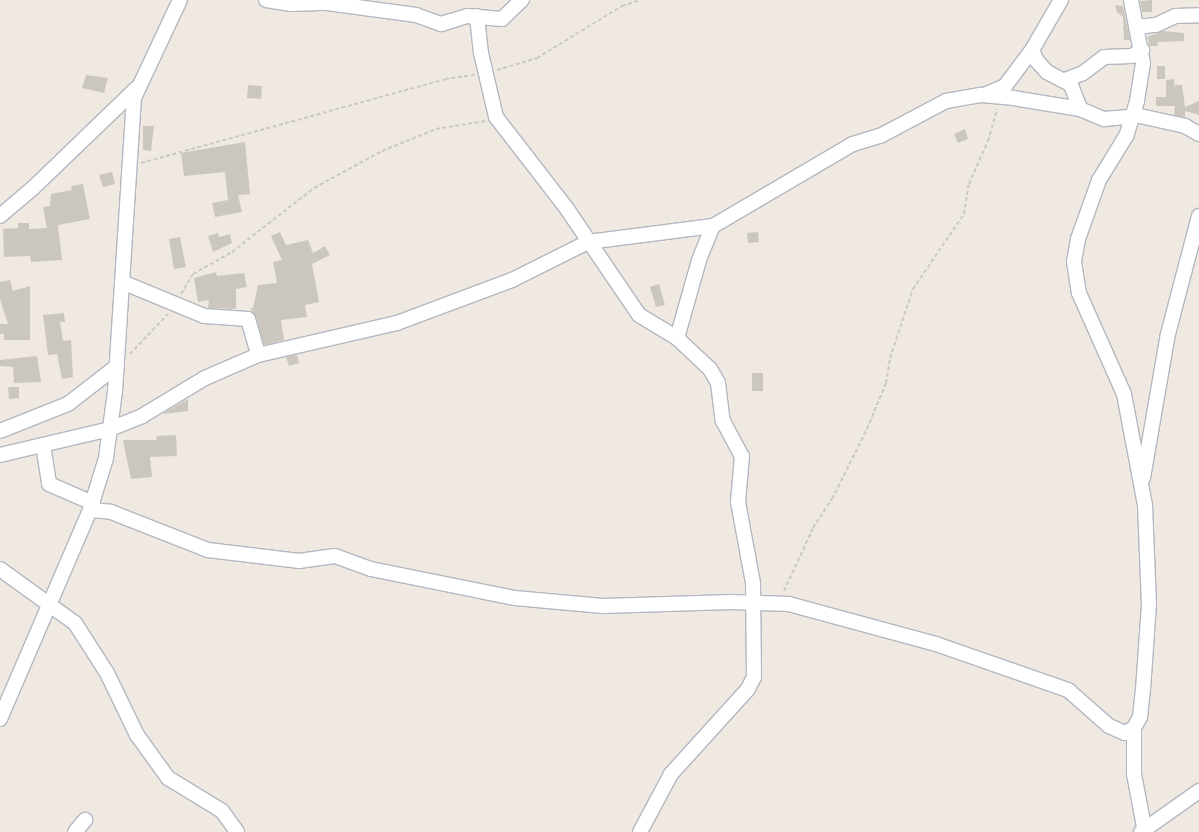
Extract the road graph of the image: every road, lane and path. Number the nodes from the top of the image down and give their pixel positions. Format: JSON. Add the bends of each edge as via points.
{"nodes":[{"id":1,"x":180,"y":0,"type":"edge"},
{"id":2,"x":266,"y":0,"type":"edge"},
{"id":3,"x":522,"y":0,"type":"edge"},
{"id":4,"x":641,"y":0,"type":"edge"},
{"id":5,"x":1061,"y":0,"type":"edge"},
{"id":6,"x":1131,"y":0,"type":"edge"},
{"id":7,"x":329,"y":2,"type":"edge"},
{"id":8,"x":1199,"y":15,"type":"edge"},
{"id":9,"x":477,"y":16,"type":"junction"},
{"id":10,"x":1136,"y":27,"type":"junction"},
{"id":11,"x":1032,"y":50,"type":"junction"},
{"id":12,"x":1142,"y":50,"type":"junction"},
{"id":13,"x":487,"y":74,"type":"junction"},
{"id":14,"x":1066,"y":80,"type":"junction"},
{"id":15,"x":137,"y":88,"type":"junction"},
{"id":16,"x":981,"y":95,"type":"junction"},
{"id":17,"x":1000,"y":97,"type":"junction"},
{"id":18,"x":1080,"y":109,"type":"junction"},
{"id":19,"x":1133,"y":116,"type":"junction"},
{"id":20,"x":496,"y":117,"type":"junction"},
{"id":21,"x":1199,"y":120,"type":"edge"},
{"id":22,"x":1185,"y":126,"type":"junction"},
{"id":23,"x":1199,"y":134,"type":"edge"},
{"id":24,"x":129,"y":166,"type":"junction"},
{"id":25,"x":1,"y":215,"type":"edge"},
{"id":26,"x":1199,"y":216,"type":"edge"},
{"id":27,"x":713,"y":226,"type":"junction"},
{"id":28,"x":588,"y":242,"type":"junction"},
{"id":29,"x":122,"y":282,"type":"junction"},
{"id":30,"x":177,"y":305,"type":"junction"},
{"id":31,"x":677,"y":338,"type":"junction"},
{"id":32,"x":258,"y":355,"type":"junction"},
{"id":33,"x":117,"y":366,"type":"junction"},
{"id":34,"x":110,"y":430,"type":"junction"},
{"id":35,"x":0,"y":431,"type":"edge"},
{"id":36,"x":43,"y":445,"type":"junction"},
{"id":37,"x":0,"y":455,"type":"edge"},
{"id":38,"x":1142,"y":486,"type":"junction"},
{"id":39,"x":91,"y":507,"type":"junction"},
{"id":40,"x":0,"y":569,"type":"edge"},
{"id":41,"x":50,"y":603,"type":"junction"},
{"id":42,"x":754,"y":604,"type":"junction"},
{"id":43,"x":779,"y":604,"type":"junction"},
{"id":44,"x":0,"y":719,"type":"edge"},
{"id":45,"x":1134,"y":728,"type":"junction"},
{"id":46,"x":1199,"y":792,"type":"edge"},
{"id":47,"x":85,"y":820,"type":"dead end"},
{"id":48,"x":1144,"y":831,"type":"edge"},
{"id":49,"x":75,"y":832,"type":"edge"},
{"id":50,"x":237,"y":832,"type":"edge"},
{"id":51,"x":640,"y":832,"type":"edge"}],
"edges":[{"from":1,"to":15,"type":"street"},
{"from":2,"to":7,"type":"street"},
{"from":3,"to":9,"type":"street","via":[[502,20]]},
{"from":4,"to":13,"type":"path","via":[[622,6],[538,58]]},
{"from":5,"to":11,"type":"street"},
{"from":6,"to":10,"type":"street"},
{"from":7,"to":9,"type":"street","via":[[416,15],[441,24]]},
{"from":8,"to":10,"type":"street","via":[[1175,16],[1156,25]]},
{"from":9,"to":13,"type":"street"},
{"from":10,"to":12,"type":"street"},
{"from":11,"to":14,"type":"street","via":[[1048,72]]},
{"from":11,"to":16,"type":"street","via":[[1005,86]]},
{"from":12,"to":14,"type":"street","via":[[1132,56],[1104,57],[1084,73]]},
{"from":12,"to":19,"type":"street","via":[[1143,63]]},
{"from":13,"to":20,"type":"street"},
{"from":13,"to":24,"type":"path","via":[[445,79]]},
{"from":14,"to":18,"type":"street"},
{"from":15,"to":24,"type":"street"},
{"from":15,"to":25,"type":"street","via":[[34,188]]},
{"from":16,"to":17,"type":"street"},
{"from":16,"to":27,"type":"street","via":[[946,101],[880,136],[852,144]]},
{"from":17,"to":18,"type":"street"},
{"from":17,"to":43,"type":"path","via":[[988,141],[969,184],[964,214],[913,289],[890,358],[886,383],[867,429],[832,499],[813,528]]},
{"from":18,"to":19,"type":"street","via":[[1104,119]]},
{"from":19,"to":22,"type":"street"},
{"from":19,"to":38,"type":"street","via":[[1126,136],[1099,180],[1078,239],[1074,262],[1079,293],[1124,394]]},
{"from":20,"to":28,"type":"street","via":[[548,183]]},
{"from":20,"to":30,"type":"path","via":[[436,129],[382,150],[314,188],[232,252],[192,274]]},
{"from":21,"to":22,"type":"street"},
{"from":22,"to":23,"type":"street"},
{"from":24,"to":29,"type":"street"},
{"from":26,"to":38,"type":"street","via":[[1168,334]]},
{"from":27,"to":28,"type":"street"},
{"from":27,"to":31,"type":"street","via":[[699,260]]},
{"from":28,"to":31,"type":"street","via":[[628,294],[639,315]]},
{"from":28,"to":32,"type":"street","via":[[512,280],[397,324]]},
{"from":29,"to":30,"type":"street"},
{"from":29,"to":33,"type":"street"},
{"from":30,"to":32,"type":"street","via":[[204,316],[248,319]]},
{"from":30,"to":33,"type":"path"},
{"from":31,"to":42,"type":"street","via":[[710,369],[718,383],[723,421],[742,456],[738,502]]},
{"from":32,"to":34,"type":"street","via":[[205,378],[142,416]]},
{"from":33,"to":34,"type":"street"},
{"from":33,"to":35,"type":"street","via":[[68,404]]},
{"from":34,"to":36,"type":"street"},
{"from":34,"to":39,"type":"street","via":[[106,458]]},
{"from":36,"to":37,"type":"street"},
{"from":36,"to":39,"type":"street","via":[[49,484]]},
{"from":38,"to":45,"type":"street","via":[[1149,604],[1140,718]]},
{"from":39,"to":41,"type":"street"},
{"from":39,"to":42,"type":"street","via":[[208,550],[299,561],[335,556],[371,569],[515,598],[603,606]]},
{"from":40,"to":41,"type":"street"},
{"from":41,"to":44,"type":"street"},
{"from":41,"to":50,"type":"street","via":[[75,623],[107,673],[137,735],[168,778],[222,811]]},
{"from":42,"to":43,"type":"street"},
{"from":42,"to":51,"type":"street","via":[[754,677],[748,689],[671,774]]},
{"from":43,"to":45,"type":"street","via":[[936,644],[1068,690],[1109,726],[1125,733]]},
{"from":45,"to":48,"type":"street","via":[[1134,774]]},
{"from":46,"to":48,"type":"street"},
{"from":47,"to":49,"type":"street"}]}
